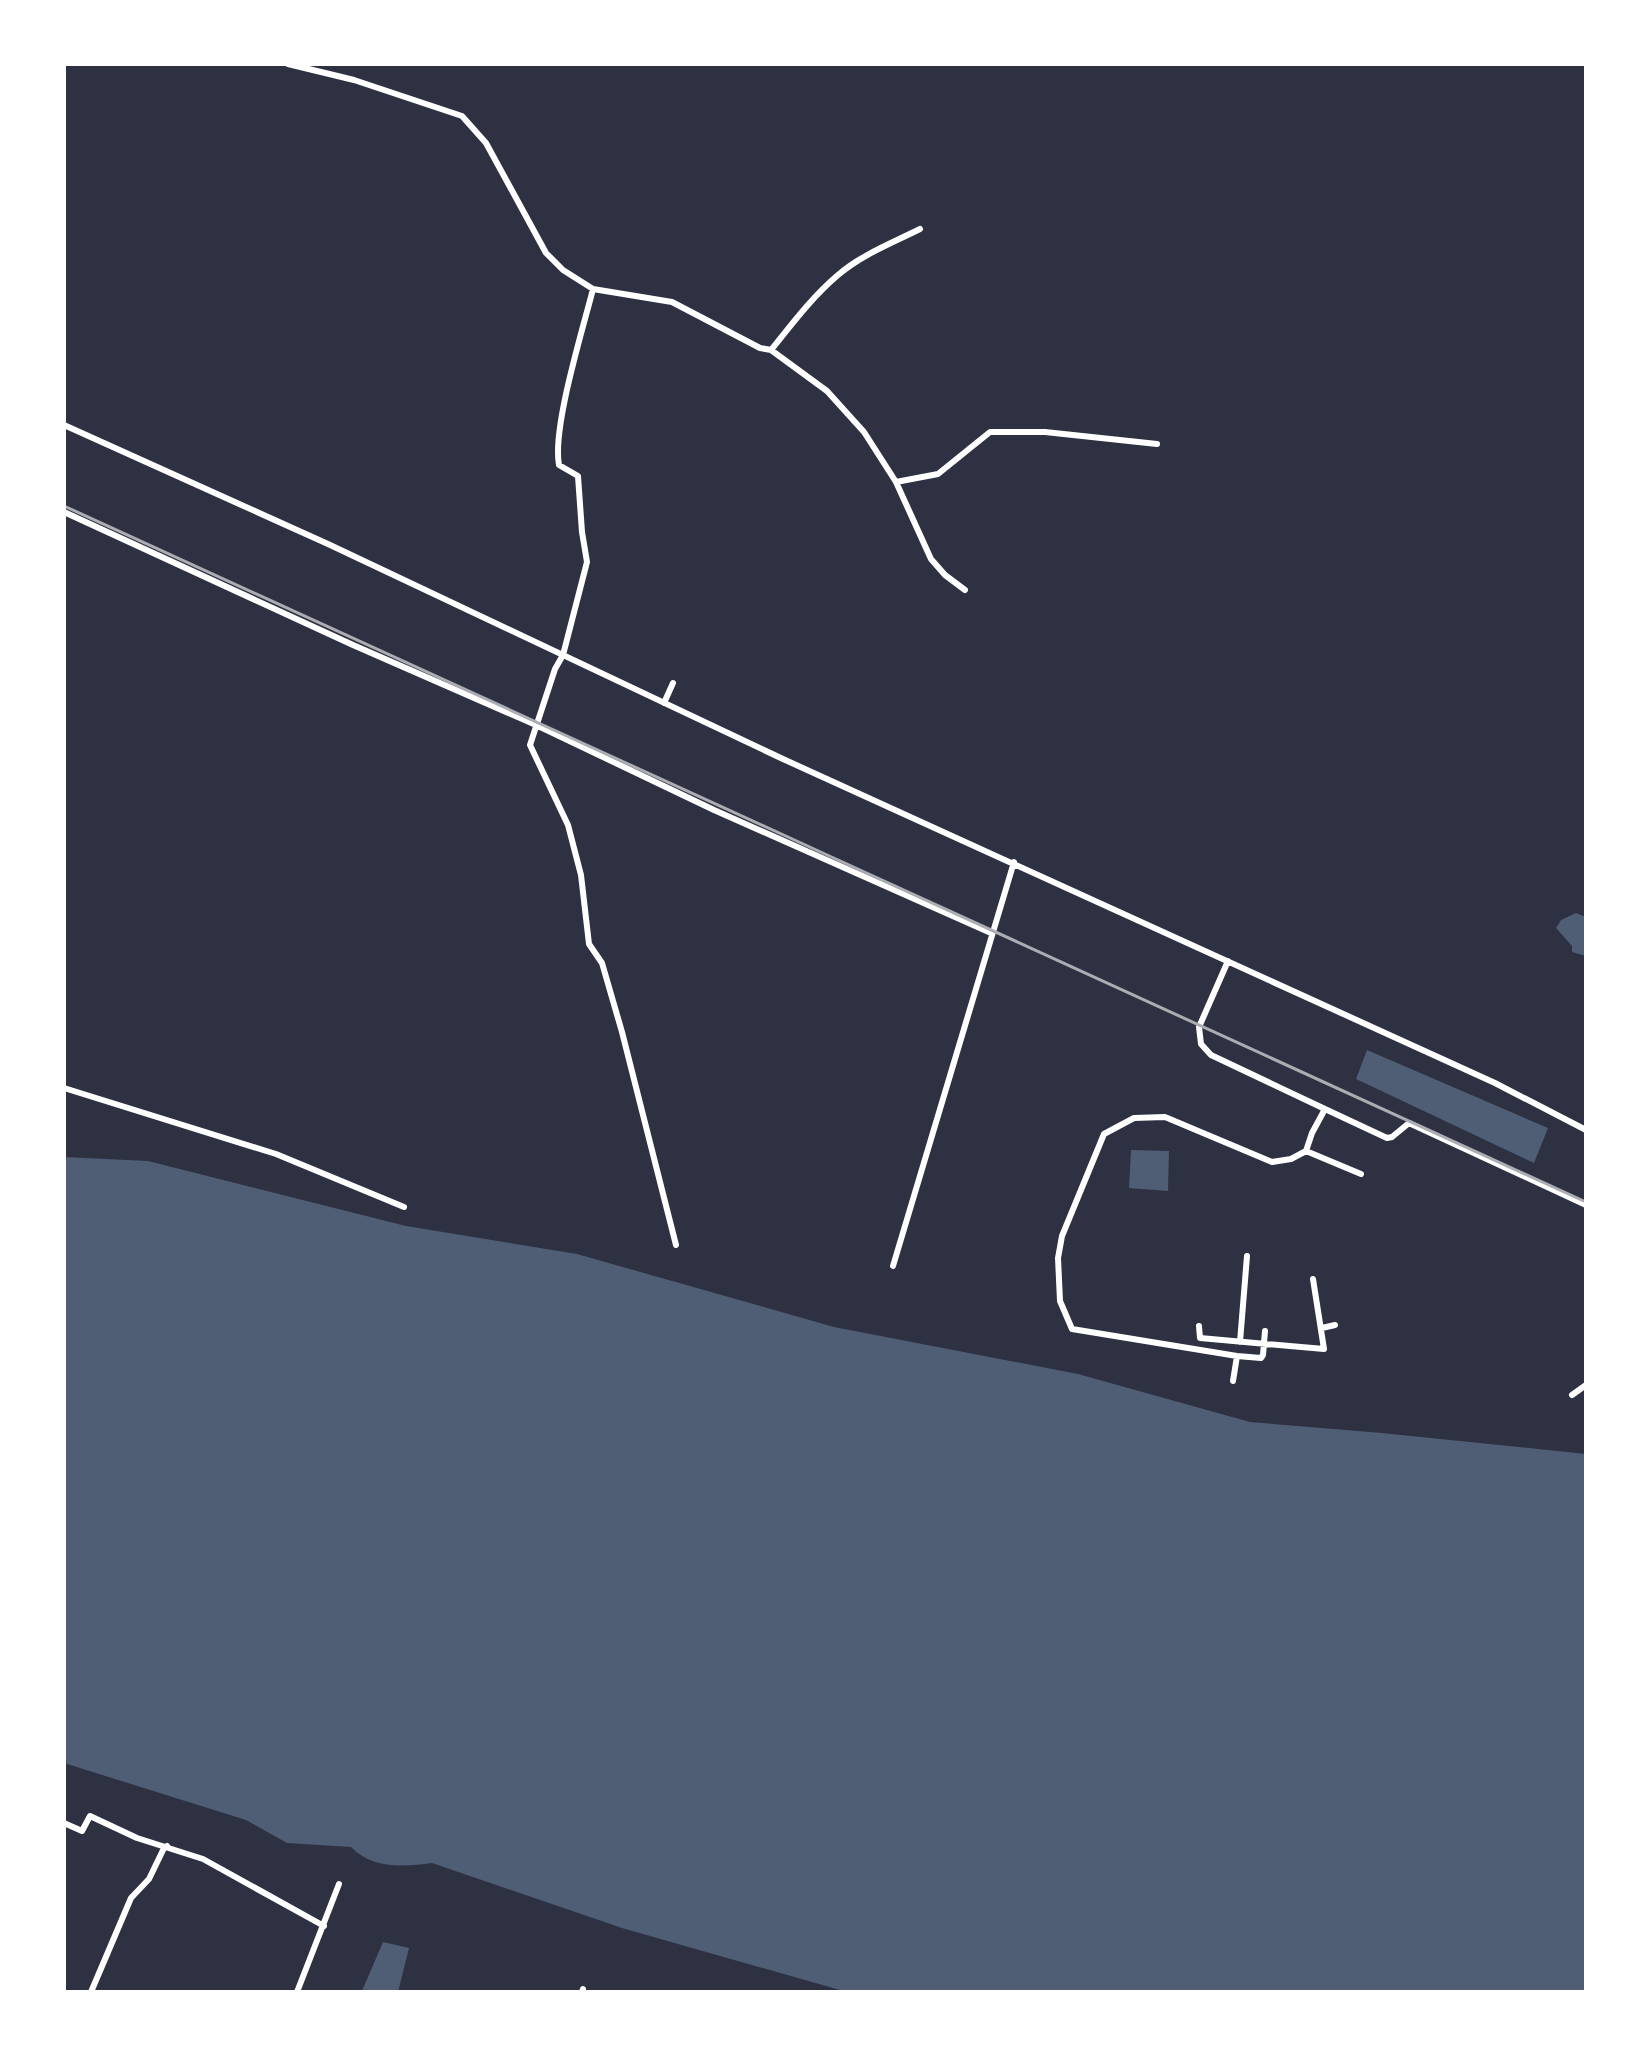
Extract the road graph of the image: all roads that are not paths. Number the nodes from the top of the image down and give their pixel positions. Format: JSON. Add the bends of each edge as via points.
{"nodes":[{"id":1,"x":288,"y":64,"type":"edge"},
{"id":2,"x":920,"y":229,"type":"dead end"},
{"id":3,"x":593,"y":289,"type":"junction"},
{"id":4,"x":771,"y":350,"type":"junction"},
{"id":5,"x":64,"y":425,"type":"edge"},
{"id":6,"x":1157,"y":444,"type":"dead end"},
{"id":7,"x":896,"y":482,"type":"junction"},
{"id":8,"x":64,"y":512,"type":"edge"},
{"id":9,"x":965,"y":590,"type":"dead end"},
{"id":10,"x":563,"y":655,"type":"junction"},
{"id":11,"x":673,"y":683,"type":"dead end"},
{"id":12,"x":664,"y":703,"type":"junction"},
{"id":13,"x":536,"y":725,"type":"junction"},
{"id":14,"x":1014,"y":862,"type":"junction"},
{"id":15,"x":991,"y":933,"type":"junction"},
{"id":16,"x":1228,"y":961,"type":"junction"},
{"id":17,"x":64,"y":1088,"type":"edge"},
{"id":18,"x":1325,"y":1109,"type":"junction"},
{"id":19,"x":1586,"y":1130,"type":"edge"},
{"id":20,"x":1306,"y":1151,"type":"junction"},
{"id":21,"x":1361,"y":1174,"type":"dead end"},
{"id":22,"x":1586,"y":1205,"type":"edge"},
{"id":23,"x":404,"y":1207,"type":"dead end"},
{"id":24,"x":676,"y":1245,"type":"dead end"},
{"id":25,"x":1247,"y":1256,"type":"dead end"},
{"id":26,"x":893,"y":1266,"type":"dead end"},
{"id":27,"x":1313,"y":1279,"type":"dead end"},
{"id":28,"x":1335,"y":1325,"type":"dead end"},
{"id":29,"x":1199,"y":1326,"type":"dead end"},
{"id":30,"x":1322,"y":1328,"type":"junction"},
{"id":31,"x":1265,"y":1331,"type":"dead end"},
{"id":32,"x":1240,"y":1342,"type":"junction"},
{"id":33,"x":1264,"y":1344,"type":"junction"},
{"id":34,"x":1237,"y":1356,"type":"junction"},
{"id":35,"x":1233,"y":1381,"type":"dead end"},
{"id":36,"x":1586,"y":1385,"type":"edge"},
{"id":37,"x":1572,"y":1395,"type":"dead end"},
{"id":38,"x":64,"y":1823,"type":"edge"},
{"id":39,"x":167,"y":1846,"type":"junction"},
{"id":40,"x":339,"y":1884,"type":"dead end"},
{"id":41,"x":324,"y":1926,"type":"junction"},
{"id":42,"x":91,"y":1992,"type":"edge"},
{"id":43,"x":297,"y":1992,"type":"edge"}],
"edges":[{"from":1,"to":3,"type":"street","via":[[462,116],[486,143],[546,253]]},
{"from":2,"to":4,"type":"street","via":[[839,273]]},
{"from":3,"to":4,"type":"street","via":[[672,302]]},
{"from":3,"to":10,"type":"street","via":[[564,408],[558,457],[559,465],[578,476],[587,562]]},
{"from":4,"to":7,"type":"street","via":[[827,391],[864,432]]},
{"from":5,"to":10,"type":"street"},
{"from":6,"to":7,"type":"street","via":[[990,432],[938,474]]},
{"from":7,"to":9,"type":"street","via":[[931,559]]},
{"from":8,"to":13,"type":"street"},
{"from":10,"to":12,"type":"street"},
{"from":10,"to":13,"type":"street"},
{"from":11,"to":12,"type":"street"},
{"from":12,"to":14,"type":"street"},
{"from":13,"to":15,"type":"street"},
{"from":13,"to":24,"type":"street","via":[[530,745],[568,825],[581,875],[589,944],[602,963],[622,1032]]},
{"from":14,"to":15,"type":"street"},
{"from":14,"to":16,"type":"street"},
{"from":15,"to":26,"type":"street"},
{"from":16,"to":18,"type":"street","via":[[1199,1027],[1201,1044],[1211,1055]]},
{"from":16,"to":19,"type":"street"},
{"from":17,"to":23,"type":"street","via":[[276,1154]]},
{"from":18,"to":20,"type":"street"},
{"from":18,"to":22,"type":"street","via":[[1387,1138],[1409,1123]]},
{"from":20,"to":21,"type":"street"},
{"from":20,"to":34,"type":"street","via":[[1272,1162],[1165,1117],[1134,1118],[1104,1134],[1062,1236],[1060,1301],[1072,1329]]},
{"from":25,"to":32,"type":"street"},
{"from":27,"to":30,"type":"street"},
{"from":28,"to":30,"type":"street"},
{"from":29,"to":32,"type":"street","via":[[1200,1338]]},
{"from":30,"to":33,"type":"street","via":[[1324,1349]]},
{"from":31,"to":33,"type":"street"},
{"from":32,"to":33,"type":"street"},
{"from":33,"to":34,"type":"street","via":[[1261,1358]]},
{"from":34,"to":35,"type":"street"},
{"from":36,"to":37,"type":"street"},
{"from":38,"to":39,"type":"street","via":[[82,1831],[90,1816]]},
{"from":39,"to":41,"type":"street","via":[[203,1859]]},
{"from":39,"to":42,"type":"street","via":[[131,1898]]},
{"from":40,"to":41,"type":"street"},
{"from":41,"to":43,"type":"street"}]}
